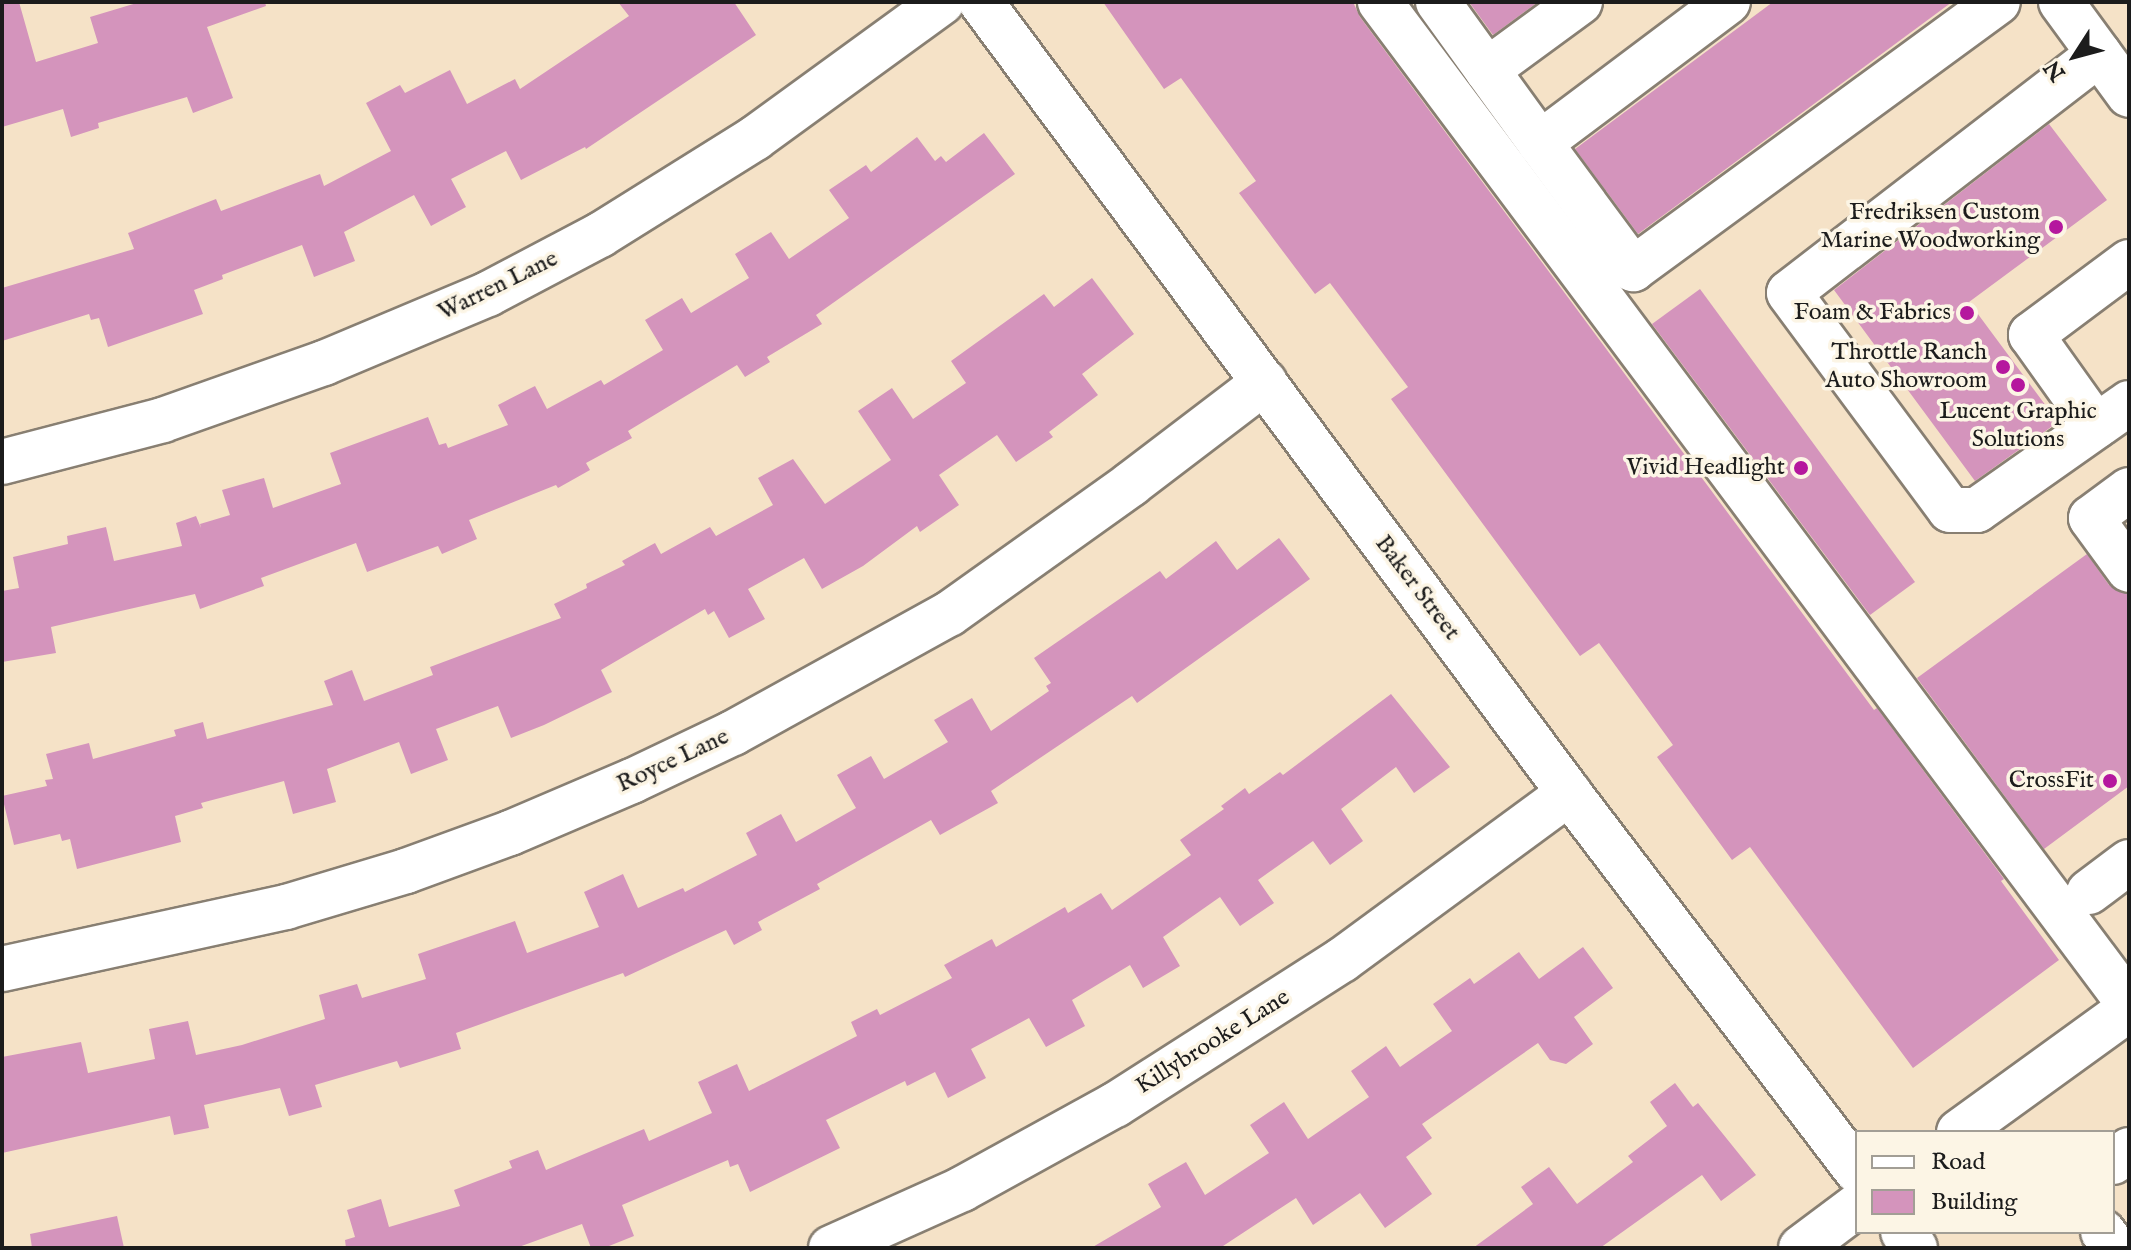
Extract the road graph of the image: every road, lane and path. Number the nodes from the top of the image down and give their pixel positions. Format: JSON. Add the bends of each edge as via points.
{"nodes":[{"id":1,"x":942,"y":2,"type":"edge"},
{"id":2,"x":981,"y":2,"type":"edge"},
{"id":3,"x":1380,"y":2,"type":"edge"},
{"id":4,"x":1438,"y":2,"type":"edge"},
{"id":5,"x":1580,"y":2,"type":"edge"},
{"id":6,"x":1728,"y":2,"type":"edge"},
{"id":7,"x":1998,"y":2,"type":"edge"},
{"id":8,"x":2061,"y":2,"type":"edge"},
{"id":9,"x":2099,"y":54,"type":"junction"},
{"id":10,"x":1487,"y":70,"type":"junction"},
{"id":11,"x":2129,"y":95,"type":"edge"},
{"id":12,"x":1540,"y":143,"type":"junction"},
{"id":13,"x":2129,"y":262,"type":"edge"},
{"id":14,"x":1265,"y":382,"type":"junction"},
{"id":15,"x":2112,"y":414,"type":"edge"},
{"id":16,"x":2,"y":462,"type":"edge"},
{"id":17,"x":2129,"y":490,"type":"edge"},
{"id":18,"x":2129,"y":570,"type":"edge"},
{"id":19,"x":1569,"y":793,"type":"junction"},
{"id":20,"x":2129,"y":862,"type":"edge"},
{"id":21,"x":2089,"y":892,"type":"dead end"},
{"id":22,"x":2,"y":969,"type":"edge"},
{"id":23,"x":2129,"y":1006,"type":"edge"},
{"id":24,"x":1962,"y":1130,"type":"edge"},
{"id":25,"x":1855,"y":1168,"type":"edge"},
{"id":26,"x":1855,"y":1208,"type":"edge"},
{"id":27,"x":831,"y":1248,"type":"edge"},
{"id":28,"x":1801,"y":1248,"type":"edge"}],
"edges":[{"from":1,"to":16,"type":"street","name":"Warren Lane","via":[[755,138],[600,235],[488,294],[324,363],[163,420]]},
{"from":2,"to":14,"type":"street","name":"Baker Street"},
{"from":3,"to":23,"type":"street"},
{"from":4,"to":10,"type":"street"},
{"from":5,"to":10,"type":"street"},
{"from":6,"to":12,"type":"street"},
{"from":7,"to":12,"type":"street","via":[[1633,269]]},
{"from":8,"to":9,"type":"street"},
{"from":9,"to":11,"type":"street"},
{"from":9,"to":15,"type":"street","via":[[1789,293],[1950,510],[1977,510]]},
{"from":10,"to":12,"type":"street"},
{"from":13,"to":15,"type":"street","via":[[2031,335]]},
{"from":14,"to":19,"type":"street","name":"Baker Street"},
{"from":14,"to":22,"type":"street","name":"Royce Lane","via":[[949,614],[802,697],[661,767],[510,833],[406,871],[286,907]]},
{"from":17,"to":18,"type":"street","via":[[2091,518]]},
{"from":19,"to":25,"type":"street","name":"Baker Street"},
{"from":19,"to":27,"type":"street","name":"Killybrooke Lane","via":[[1342,960],[1115,1105],[962,1189]]},
{"from":20,"to":21,"type":"street"},
{"from":23,"to":24,"type":"street"},
{"from":26,"to":28,"type":"street"}]}
